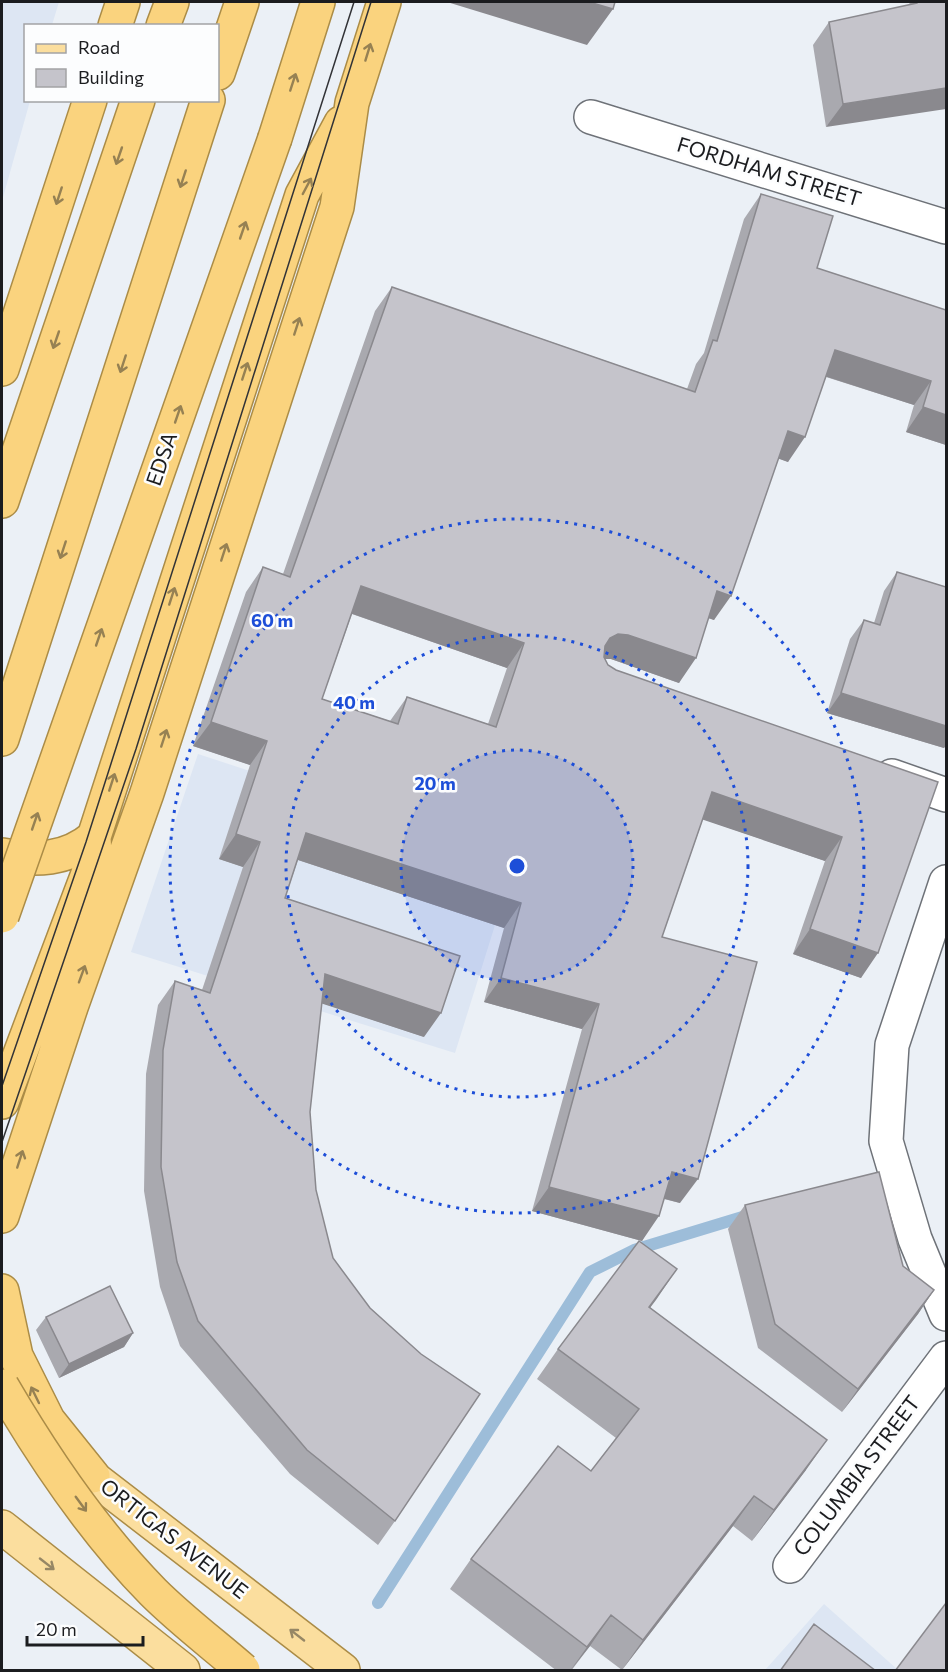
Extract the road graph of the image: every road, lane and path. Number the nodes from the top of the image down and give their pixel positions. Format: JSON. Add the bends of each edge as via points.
{"nodes":[{"id":1,"x":123,"y":2,"type":"edge"},
{"id":2,"x":172,"y":2,"type":"edge"},
{"id":3,"x":242,"y":2,"type":"edge"},
{"id":4,"x":318,"y":2,"type":"edge"},
{"id":5,"x":384,"y":2,"type":"edge"},
{"id":6,"x":116,"y":24,"type":"edge"},
{"id":7,"x":164,"y":24,"type":"edge"},
{"id":8,"x":219,"y":70,"type":"edge"},
{"id":9,"x":89,"y":102,"type":"edge"},
{"id":10,"x":137,"y":102,"type":"edge"},
{"id":11,"x":352,"y":103,"type":"junction"},
{"id":12,"x":204,"y":112,"type":"edge"},
{"id":13,"x":591,"y":117,"type":"dead end"},
{"id":14,"x":946,"y":227,"type":"edge"},
{"id":15,"x":2,"y":369,"type":"edge"},
{"id":16,"x":2,"y":501,"type":"edge"},
{"id":17,"x":2,"y":739,"type":"edge"},
{"id":18,"x":862,"y":766,"type":"edge"},
{"id":19,"x":946,"y":795,"type":"edge"},
{"id":20,"x":86,"y":843,"type":"junction"},
{"id":21,"x":2,"y":855,"type":"edge"},
{"id":22,"x":946,"y":882,"type":"edge"},
{"id":23,"x":2,"y":916,"type":"edge"},
{"id":24,"x":2,"y":1052,"type":"edge"},
{"id":25,"x":2,"y":1102,"type":"edge"},
{"id":26,"x":2,"y":1215,"type":"edge"},
{"id":27,"x":2,"y":1240,"type":"edge"},
{"id":28,"x":2,"y":1291,"type":"edge"},
{"id":29,"x":946,"y":1314,"type":"edge"},
{"id":30,"x":946,"y":1358,"type":"edge"},
{"id":31,"x":2,"y":1386,"type":"edge"},
{"id":32,"x":2,"y":1411,"type":"edge"},
{"id":33,"x":93,"y":1476,"type":"junction"},
{"id":34,"x":2,"y":1527,"type":"edge"},
{"id":35,"x":790,"y":1566,"type":"dead end"},
{"id":36,"x":183,"y":1671,"type":"edge"},
{"id":37,"x":243,"y":1671,"type":"edge"},
{"id":38,"x":343,"y":1671,"type":"edge"}],
"edges":[{"from":1,"to":6,"type":"highway"},
{"from":2,"to":7,"type":"highway"},
{"from":3,"to":8,"type":"highway"},
{"from":23,"to":4,"type":"highway","name":"EDSA","one_way":true,"bridge":true,"via":[[275,138]]},
{"from":11,"to":5,"type":"highway","one_way":true},
{"from":9,"to":15,"type":"highway","one_way":true},
{"from":10,"to":16,"type":"highway","one_way":true},
{"from":20,"to":11,"type":"highway","one_way":true,"via":[[302,195]]},
{"from":26,"to":11,"type":"highway","one_way":true,"via":[[70,1007],[147,793],[337,207]]},
{"from":12,"to":17,"type":"highway","one_way":true},
{"from":13,"to":14,"type":"street","name":"FORDHAM STREET"},
{"from":18,"to":19,"type":"street"},
{"from":20,"to":21,"type":"highway","via":[[38,858]]},
{"from":20,"to":24,"type":"highway"},
{"from":20,"to":25,"type":"highway","via":[[95,855]]},
{"from":22,"to":29,"type":"street","via":[[892,1045],[886,1141],[915,1239]]},
{"from":26,"to":27,"type":"highway"},
{"from":33,"to":28,"type":"highway","one_way":true,"via":[[48,1420],[16,1356]]},
{"from":30,"to":35,"type":"street","name":"COLUMBIA STREET"},
{"from":31,"to":37,"type":"highway","one_way":true,"bridge":true,"via":[[75,1496],[129,1566]]},
{"from":32,"to":33,"type":"main road","name":"ORTIGAS AVENUE"},
{"from":38,"to":33,"type":"main road","name":"ORTIGAS AVENUE","one_way":true},
{"from":34,"to":36,"type":"main road","one_way":true}]}
